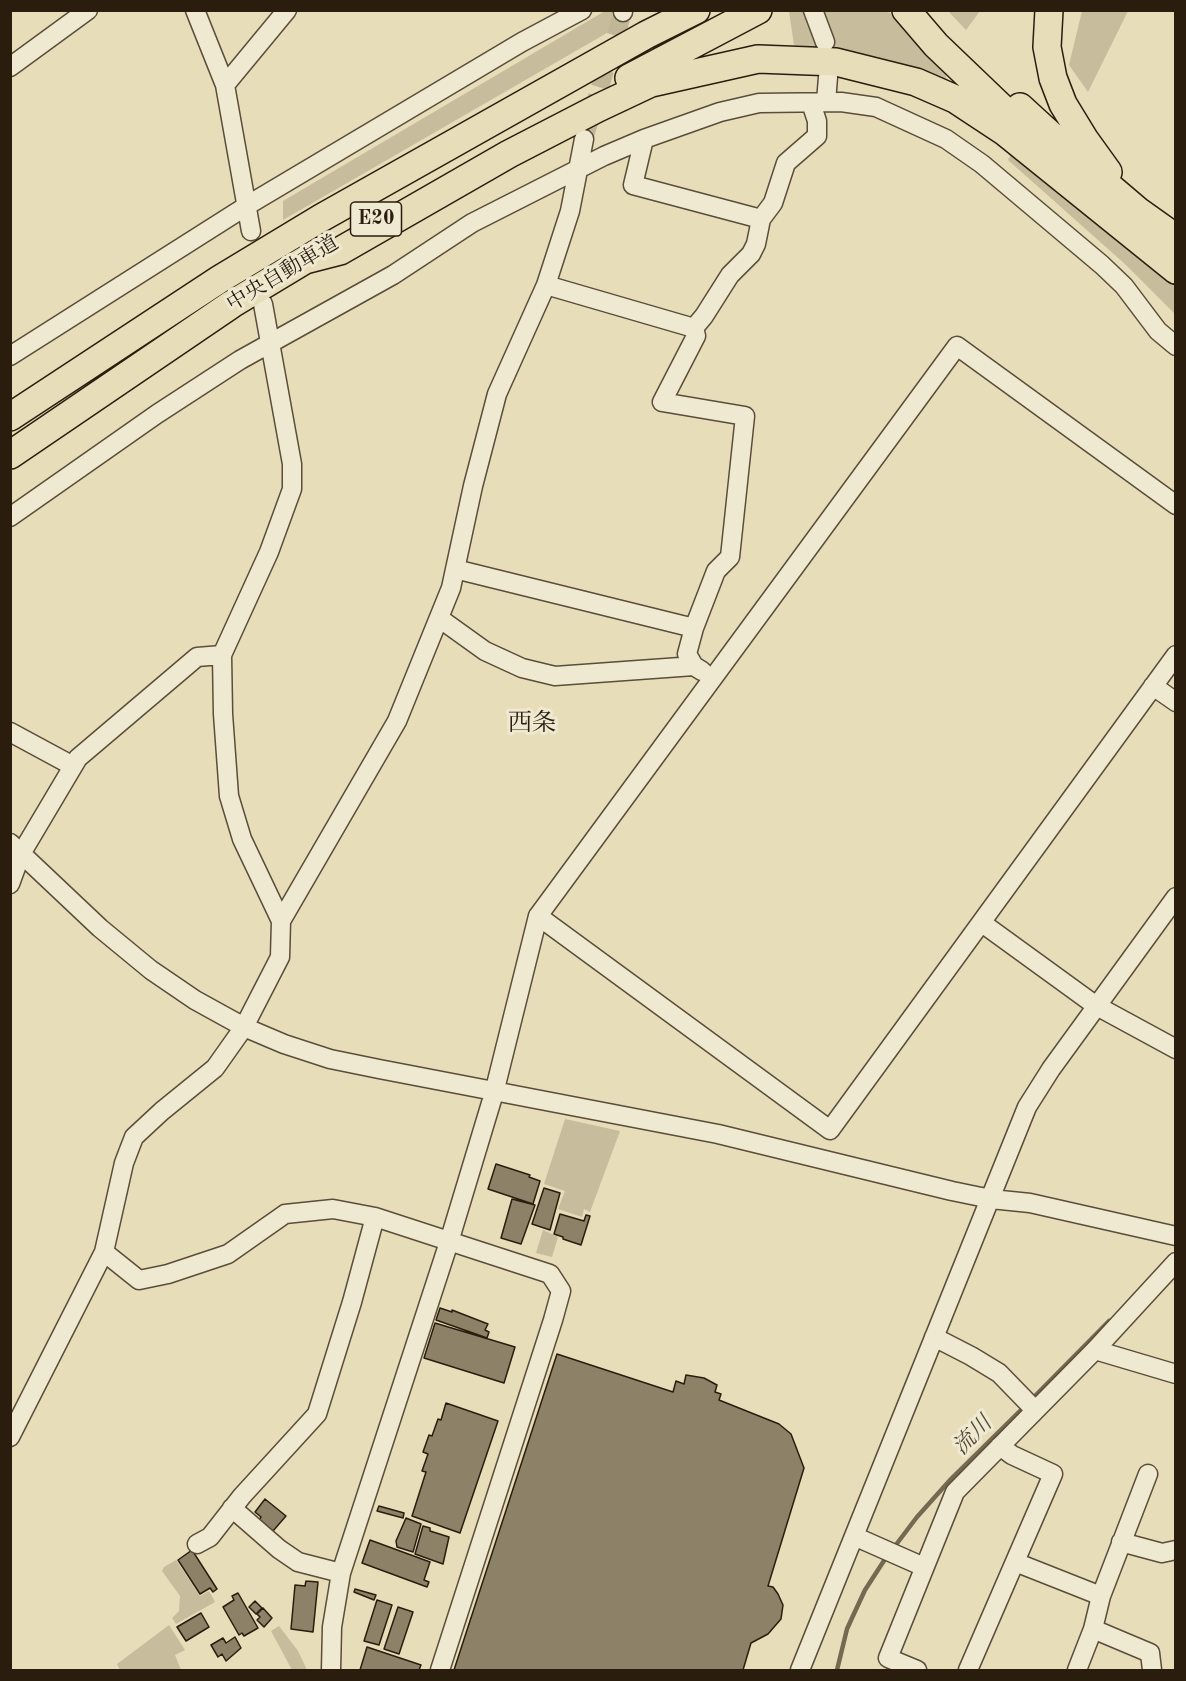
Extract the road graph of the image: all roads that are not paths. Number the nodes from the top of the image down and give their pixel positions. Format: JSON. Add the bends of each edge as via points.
{"nodes":[{"id":1,"x":88,"y":10,"type":"edge"},
{"id":2,"x":195,"y":10,"type":"edge"},
{"id":3,"x":287,"y":10,"type":"edge"},
{"id":4,"x":582,"y":10,"type":"edge"},
{"id":5,"x":680,"y":10,"type":"edge"},
{"id":6,"x":696,"y":10,"type":"edge"},
{"id":7,"x":758,"y":10,"type":"edge"},
{"id":8,"x":813,"y":10,"type":"edge"},
{"id":9,"x":906,"y":10,"type":"edge"},
{"id":10,"x":928,"y":10,"type":"edge"},
{"id":11,"x":1049,"y":10,"type":"edge"},
{"id":12,"x":646,"y":35,"type":"junction"},
{"id":13,"x":825,"y":42,"type":"dead end"},
{"id":14,"x":10,"y":67,"type":"edge"},
{"id":15,"x":828,"y":77,"type":"dead end"},
{"id":16,"x":225,"y":85,"type":"junction"},
{"id":17,"x":818,"y":103,"type":"junction"},
{"id":18,"x":584,"y":139,"type":"tunnel mouth"},
{"id":19,"x":644,"y":139,"type":"junction"},
{"id":20,"x":579,"y":169,"type":"junction"},
{"id":21,"x":248,"y":205,"type":"junction"},
{"id":22,"x":1138,"y":211,"type":"junction"},
{"id":23,"x":761,"y":219,"type":"junction"},
{"id":24,"x":251,"y":231,"type":"dead end"},
{"id":25,"x":1170,"y":255,"type":"edge"},
{"id":26,"x":305,"y":260,"type":"junction"},
{"id":27,"x":546,"y":285,"type":"junction"},
{"id":28,"x":264,"y":304,"type":"dead end"},
{"id":29,"x":694,"y":328,"type":"junction"},
{"id":30,"x":270,"y":342,"type":"junction"},
{"id":31,"x":1176,"y":346,"type":"edge"},
{"id":32,"x":10,"y":356,"type":"edge"},
{"id":33,"x":10,"y":417,"type":"edge"},
{"id":34,"x":10,"y":455,"type":"edge"},
{"id":35,"x":1176,"y":505,"type":"edge"},
{"id":36,"x":10,"y":517,"type":"edge"},
{"id":37,"x":455,"y":569,"type":"junction"},
{"id":38,"x":439,"y":618,"type":"junction"},
{"id":39,"x":694,"y":628,"type":"junction"},
{"id":40,"x":222,"y":655,"type":"junction"},
{"id":41,"x":1176,"y":655,"type":"edge"},
{"id":42,"x":694,"y":666,"type":"junction"},
{"id":43,"x":712,"y":678,"type":"junction"},
{"id":44,"x":1153,"y":686,"type":"junction"},
{"id":45,"x":1176,"y":702,"type":"edge"},
{"id":46,"x":10,"y":732,"type":"edge"},
{"id":47,"x":73,"y":766,"type":"junction"},
{"id":48,"x":16,"y":849,"type":"edge"},
{"id":49,"x":10,"y":884,"type":"edge"},
{"id":50,"x":1176,"y":897,"type":"edge"},
{"id":51,"x":538,"y":916,"type":"junction"},
{"id":52,"x":281,"y":921,"type":"junction"},
{"id":53,"x":982,"y":922,"type":"junction"},
{"id":54,"x":1095,"y":1005,"type":"junction"},
{"id":55,"x":244,"y":1027,"type":"junction"},
{"id":56,"x":1176,"y":1049,"type":"edge"},
{"id":57,"x":494,"y":1093,"type":"junction"},
{"id":58,"x":991,"y":1199,"type":"junction"},
{"id":59,"x":375,"y":1217,"type":"junction"},
{"id":60,"x":1176,"y":1236,"type":"edge"},
{"id":61,"x":449,"y":1242,"type":"junction"},
{"id":62,"x":104,"y":1252,"type":"junction"},
{"id":63,"x":1176,"y":1262,"type":"edge"},
{"id":64,"x":934,"y":1337,"type":"junction"},
{"id":65,"x":1095,"y":1350,"type":"junction"},
{"id":66,"x":1176,"y":1374,"type":"edge"},
{"id":67,"x":1035,"y":1410,"type":"junction"},
{"id":68,"x":10,"y":1437,"type":"edge"},
{"id":69,"x":1000,"y":1446,"type":"junction"},
{"id":70,"x":1148,"y":1474,"type":"dead end"},
{"id":71,"x":232,"y":1508,"type":"junction"},
{"id":72,"x":856,"y":1537,"type":"junction"},
{"id":73,"x":1120,"y":1542,"type":"junction"},
{"id":74,"x":197,"y":1544,"type":"dead end"},
{"id":75,"x":1176,"y":1550,"type":"edge"},
{"id":76,"x":1015,"y":1562,"type":"junction"},
{"id":77,"x":924,"y":1567,"type":"junction"},
{"id":78,"x":341,"y":1573,"type":"junction"},
{"id":79,"x":1101,"y":1596,"type":"junction"},
{"id":80,"x":1093,"y":1629,"type":"junction"},
{"id":81,"x":331,"y":1671,"type":"edge"},
{"id":82,"x":440,"y":1671,"type":"edge"},
{"id":83,"x":800,"y":1671,"type":"edge"},
{"id":84,"x":918,"y":1671,"type":"edge"},
{"id":85,"x":968,"y":1671,"type":"edge"},
{"id":86,"x":1077,"y":1671,"type":"edge"},
{"id":87,"x":1152,"y":1671,"type":"edge"}],
"edges":[{"from":1,"to":14,"type":"street"},
{"from":2,"to":16,"type":"street"},
{"from":3,"to":16,"type":"street"},
{"from":4,"to":21,"type":"street"},
{"from":5,"to":12,"type":"highway"},
{"from":6,"to":12,"type":"highway","name":"中央自動車道","number":"E20"},
{"from":7,"to":26,"type":"highway","name":"中央自動車道","number":"E20","via":[[558,115]]},
{"from":8,"to":13,"type":"street"},
{"from":9,"to":25,"type":"highway","via":[[936,45]]},
{"from":10,"to":22,"type":"highway","via":[[1027,114]]},
{"from":11,"to":22,"type":"highway","via":[[1047,47],[1063,104]]},
{"from":12,"to":33,"type":"highway","name":"中央自動車道","number":"E20","via":[[321,218],[220,279]]},
{"from":15,"to":17,"type":"street"},
{"from":16,"to":21,"type":"street"},
{"from":17,"to":19,"type":"street","via":[[759,103],[720,111]]},
{"from":17,"to":23,"type":"street","via":[[816,136],[786,163],[773,203]]},
{"from":17,"to":31,"type":"street","via":[[876,107],[946,139],[982,164],[1102,264],[1158,331]]},
{"from":18,"to":20,"type":"street"},
{"from":19,"to":20,"type":"street"},
{"from":19,"to":23,"type":"street","via":[[633,185]]},
{"from":20,"to":27,"type":"street"},
{"from":20,"to":30,"type":"street","via":[[472,223],[393,275]]},
{"from":21,"to":24,"type":"street"},
{"from":21,"to":32,"type":"street"},
{"from":22,"to":25,"type":"highway"},
{"from":23,"to":29,"type":"street","via":[[751,254],[730,275]]},
{"from":25,"to":26,"type":"highway","via":[[955,99],[916,82],[836,62],[758,60],[651,83],[509,154],[340,251]]},
{"from":26,"to":34,"type":"highway","name":"中央自動車道","number":"E20","via":[[232,304]]},
{"from":27,"to":29,"type":"street"},
{"from":27,"to":37,"type":"street","via":[[497,394]]},
{"from":28,"to":30,"type":"street"},
{"from":29,"to":39,"type":"street","via":[[696,336],[662,402],[745,416],[730,557],[716,571]]},
{"from":30,"to":36,"type":"street","via":[[157,414]]},
{"from":30,"to":40,"type":"street","via":[[292,464],[292,489],[269,552]]},
{"from":35,"to":43,"type":"street","via":[[957,346]]},
{"from":37,"to":38,"type":"street"},
{"from":37,"to":39,"type":"street"},
{"from":38,"to":42,"type":"street","via":[[485,651],[522,668],[555,676]]},
{"from":38,"to":52,"type":"street","via":[[398,721]]},
{"from":39,"to":42,"type":"street","via":[[687,654]]},
{"from":40,"to":47,"type":"street","via":[[197,657]]},
{"from":40,"to":52,"type":"street","via":[[229,796],[242,839]]},
{"from":41,"to":44,"type":"street"},
{"from":42,"to":43,"type":"street"},
{"from":43,"to":51,"type":"street"},
{"from":44,"to":45,"type":"street"},
{"from":44,"to":53,"type":"street"},
{"from":46,"to":47,"type":"street"},
{"from":47,"to":48,"type":"street"},
{"from":48,"to":49,"type":"street"},
{"from":48,"to":55,"type":"street","via":[[151,970]]},
{"from":50,"to":54,"type":"street"},
{"from":51,"to":53,"type":"street","via":[[830,1130]]},
{"from":51,"to":57,"type":"street"},
{"from":52,"to":55,"type":"street","via":[[280,957]]},
{"from":53,"to":54,"type":"street"},
{"from":54,"to":56,"type":"street"},
{"from":54,"to":58,"type":"street","via":[[1027,1107]]},
{"from":55,"to":57,"type":"street","via":[[330,1059]]},
{"from":55,"to":62,"type":"street","via":[[215,1068],[134,1137],[124,1163]]},
{"from":57,"to":58,"type":"street","via":[[718,1134]]},
{"from":57,"to":61,"type":"street"},
{"from":58,"to":60,"type":"street","via":[[1030,1203]]},
{"from":58,"to":64,"type":"street"},
{"from":59,"to":61,"type":"street"},
{"from":59,"to":62,"type":"street","via":[[333,1209],[285,1214],[228,1254],[139,1280]]},
{"from":59,"to":71,"type":"street","via":[[317,1414]]},
{"from":61,"to":78,"type":"street"},
{"from":61,"to":82,"type":"street","via":[[550,1274],[561,1291]]},
{"from":62,"to":68,"type":"street"},
{"from":63,"to":65,"type":"street"},
{"from":64,"to":67,"type":"street","via":[[999,1373]]},
{"from":64,"to":72,"type":"street"},
{"from":65,"to":66,"type":"street"},
{"from":65,"to":67,"type":"street"},
{"from":67,"to":69,"type":"street"},
{"from":69,"to":76,"type":"street","via":[[1053,1474]]},
{"from":69,"to":77,"type":"street","via":[[955,1492]]},
{"from":70,"to":73,"type":"street"},
{"from":71,"to":74,"type":"street","via":[[210,1537]]},
{"from":71,"to":78,"type":"street","via":[[298,1562]]},
{"from":72,"to":77,"type":"street"},
{"from":72,"to":83,"type":"street"},
{"from":73,"to":75,"type":"street","via":[[1162,1552]]},
{"from":73,"to":79,"type":"street"},
{"from":76,"to":79,"type":"street"},
{"from":76,"to":85,"type":"street"},
{"from":77,"to":84,"type":"street","via":[[888,1658]]},
{"from":78,"to":81,"type":"street","via":[[332,1628]]},
{"from":79,"to":80,"type":"street"},
{"from":80,"to":86,"type":"street"},
{"from":80,"to":87,"type":"street","via":[[1150,1653]]}]}
